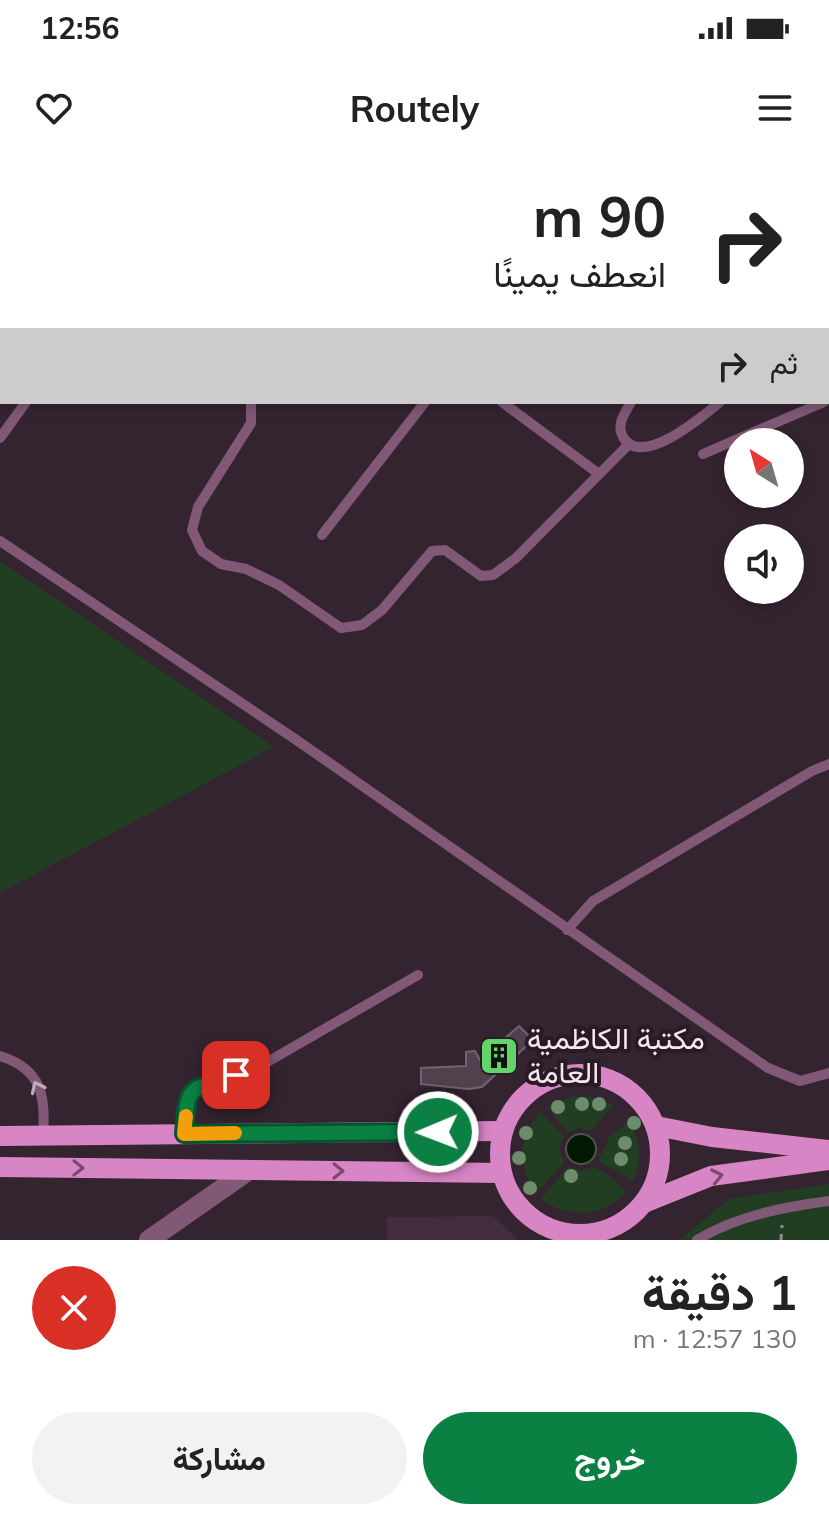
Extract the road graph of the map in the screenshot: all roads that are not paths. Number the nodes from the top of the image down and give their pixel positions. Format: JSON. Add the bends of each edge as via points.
{"nodes":[{"id":1,"x":25,"y":404,"type":"edge"},
{"id":2,"x":251,"y":404,"type":"edge"},
{"id":3,"x":423,"y":404,"type":"edge"},
{"id":4,"x":505,"y":404,"type":"edge"},
{"id":5,"x":630,"y":404,"type":"edge"},
{"id":6,"x":717,"y":404,"type":"edge"},
{"id":7,"x":820,"y":404,"type":"edge"},
{"id":8,"x":0,"y":438,"type":"edge"},
{"id":9,"x":629,"y":444,"type":"junction"},
{"id":10,"x":703,"y":454,"type":"dead end"},
{"id":11,"x":599,"y":474,"type":"junction"},
{"id":12,"x":322,"y":535,"type":"dead end"},
{"id":13,"x":0,"y":541,"type":"edge"},
{"id":14,"x":829,"y":764,"type":"edge"},
{"id":15,"x":567,"y":930,"type":"junction"},
{"id":16,"x":418,"y":975,"type":"dead end"},
{"id":17,"x":0,"y":1056,"type":"edge"},
{"id":18,"x":829,"y":1073,"type":"edge"},
{"id":19,"x":656,"y":1126,"type":"junction"},
{"id":20,"x":501,"y":1131,"type":"junction"},
{"id":21,"x":184,"y":1134,"type":"junction"},
{"id":22,"x":43,"y":1135,"type":"junction"},
{"id":23,"x":0,"y":1136,"type":"edge"},
{"id":24,"x":829,"y":1150,"type":"edge"},
{"id":25,"x":829,"y":1160,"type":"edge"},
{"id":26,"x":0,"y":1167,"type":"edge"},
{"id":27,"x":249,"y":1170,"type":"junction"},
{"id":28,"x":501,"y":1173,"type":"junction"},
{"id":29,"x":829,"y":1201,"type":"edge"},
{"id":30,"x":644,"y":1203,"type":"junction"},
{"id":31,"x":597,"y":1236,"type":"edge"},
{"id":32,"x":565,"y":1237,"type":"edge"},
{"id":33,"x":149,"y":1240,"type":"edge"},
{"id":34,"x":697,"y":1240,"type":"edge"}],
"edges":[{"from":1,"to":8,"type":"lane"},
{"from":2,"to":11,"type":"lane","via":[[251,423],[198,507],[192,530],[211,558],[279,585],[341,628],[362,625],[382,610],[432,551],[445,550],[481,576],[493,575]]},
{"from":3,"to":12,"type":"lane"},
{"from":4,"to":11,"type":"lane"},
{"from":5,"to":9,"type":"lane","via":[[621,421],[621,434]]},
{"from":6,"to":9,"type":"lane","via":[[680,433],[643,448]]},
{"from":7,"to":10,"type":"lane"},
{"from":9,"to":11,"type":"lane"},
{"from":13,"to":15,"type":"lane"},
{"from":14,"to":15,"type":"lane","via":[[593,901]]},
{"from":15,"to":18,"type":"lane","via":[[768,1068],[800,1081]]},
{"from":16,"to":21,"type":"lane","via":[[257,1068],[193,1090],[187,1096]]},
{"from":22,"to":17,"type":"lane","one_way":true,"via":[[40,1086],[19,1064]]},
{"from":19,"to":20,"type":"main road","via":[[643,1103],[624,1086],[600,1076],[573,1074],[548,1080],[526,1094]]},
{"from":19,"to":24,"type":"main road"},
{"from":19,"to":30,"type":"main road","via":[[661,1152],[657,1179]]},
{"from":20,"to":21,"type":"main road"},
{"from":20,"to":28,"type":"main road"},
{"from":21,"to":22,"type":"main road"},
{"from":22,"to":23,"type":"main road"},
{"from":30,"to":25,"type":"main road","one_way":true,"via":[[711,1176]]},
{"from":26,"to":27,"type":"main road","one_way":true},
{"from":27,"to":28,"type":"main road","one_way":true},
{"from":27,"to":33,"type":"street"},
{"from":28,"to":32,"type":"main road","via":[[529,1217]]},
{"from":29,"to":34,"type":"lane","via":[[777,1208]]},
{"from":30,"to":31,"type":"main road"},
{"from":31,"to":32,"type":"main road"}]}
